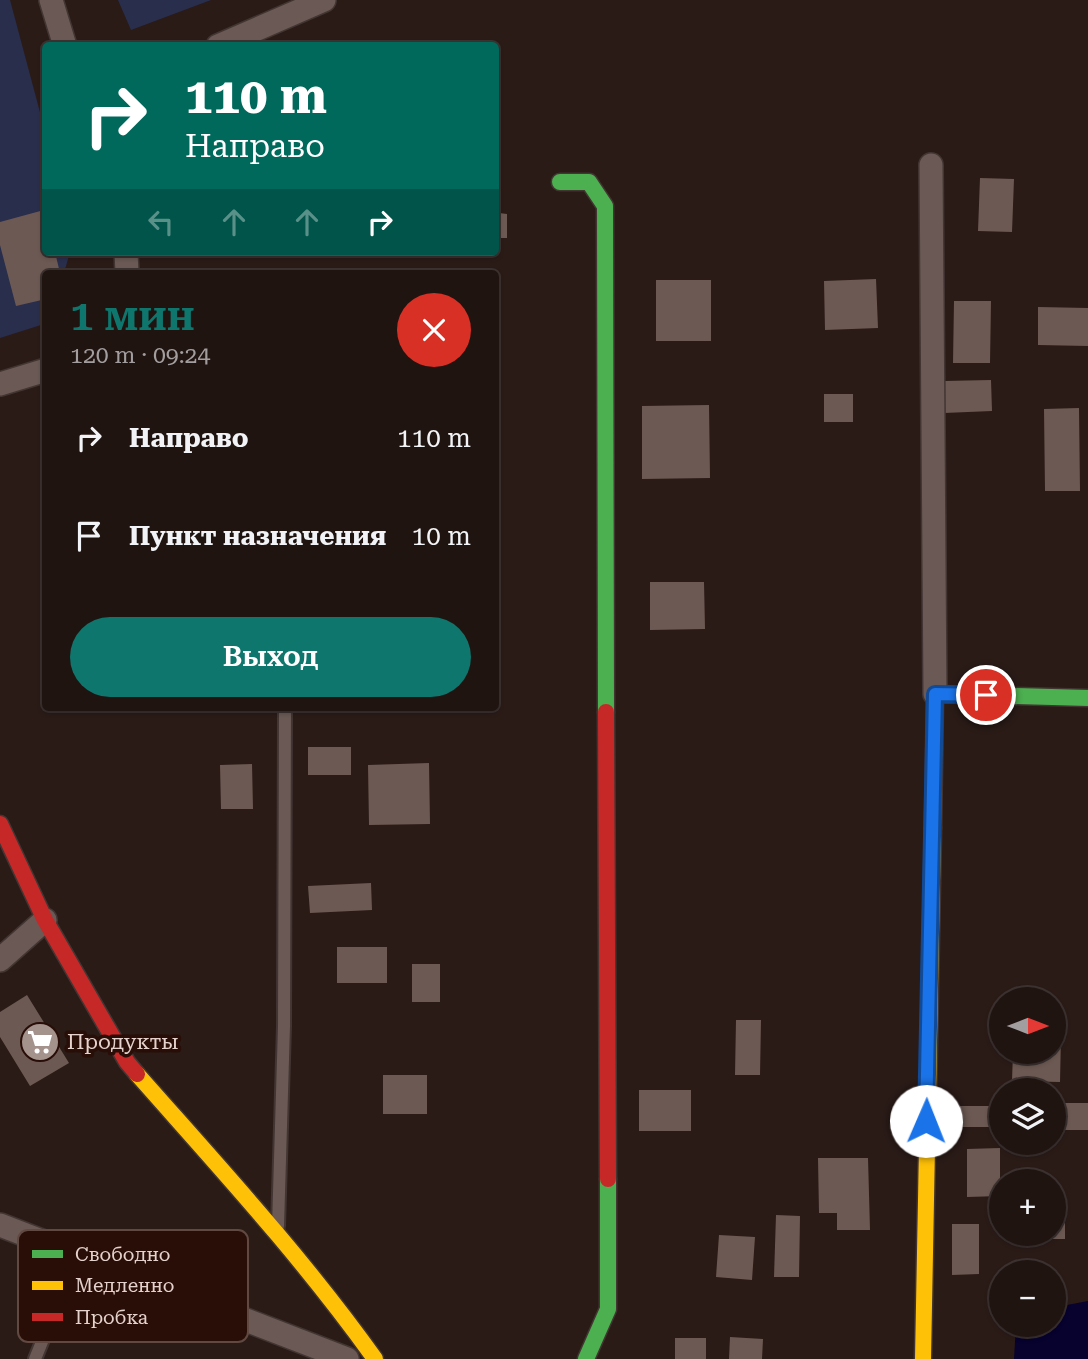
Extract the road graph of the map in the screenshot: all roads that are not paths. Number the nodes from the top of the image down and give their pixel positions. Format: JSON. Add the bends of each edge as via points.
{"nodes":[{"id":1,"x":51,"y":0,"type":"edge"},
{"id":2,"x":324,"y":0,"type":"edge"},
{"id":3,"x":64,"y":42,"type":"edge"},
{"id":4,"x":227,"y":42,"type":"edge"},
{"id":5,"x":931,"y":165,"type":"dead end"},
{"id":6,"x":560,"y":182,"type":"dead end"},
{"id":7,"x":42,"y":371,"type":"edge"},
{"id":8,"x":0,"y":384,"type":"edge"},
{"id":9,"x":935,"y":694,"type":"junction"},
{"id":10,"x":1088,"y":698,"type":"edge"},
{"id":11,"x":285,"y":711,"type":"edge"},
{"id":12,"x":0,"y":824,"type":"edge"},
{"id":13,"x":46,"y":919,"type":"junction"},
{"id":14,"x":0,"y":960,"type":"edge"},
{"id":15,"x":0,"y":1224,"type":"edge"},
{"id":16,"x":18,"y":1231,"type":"edge"},
{"id":17,"x":278,"y":1234,"type":"junction"},
{"id":18,"x":248,"y":1321,"type":"edge"},
{"id":19,"x":42,"y":1342,"type":"edge"},
{"id":20,"x":35,"y":1359,"type":"edge"},
{"id":21,"x":347,"y":1359,"type":"edge"},
{"id":22,"x":375,"y":1359,"type":"edge"},
{"id":23,"x":586,"y":1359,"type":"edge"},
{"id":24,"x":923,"y":1359,"type":"edge"}],
"edges":[{"from":1,"to":3,"type":"street"},
{"from":2,"to":4,"type":"street"},
{"from":5,"to":9,"type":"street"},
{"from":6,"to":23,"type":"street","via":[[589,182],[605,206],[608,1309]]},
{"from":7,"to":8,"type":"street"},
{"from":9,"to":10,"type":"street"},
{"from":9,"to":24,"type":"street"},
{"from":11,"to":17,"type":"lane"},
{"from":12,"to":13,"type":"street"},
{"from":13,"to":14,"type":"street"},
{"from":13,"to":17,"type":"street","via":[[127,1062]]},
{"from":15,"to":16,"type":"street"},
{"from":17,"to":22,"type":"street"},
{"from":18,"to":21,"type":"street"},
{"from":19,"to":20,"type":"lane"}]}
